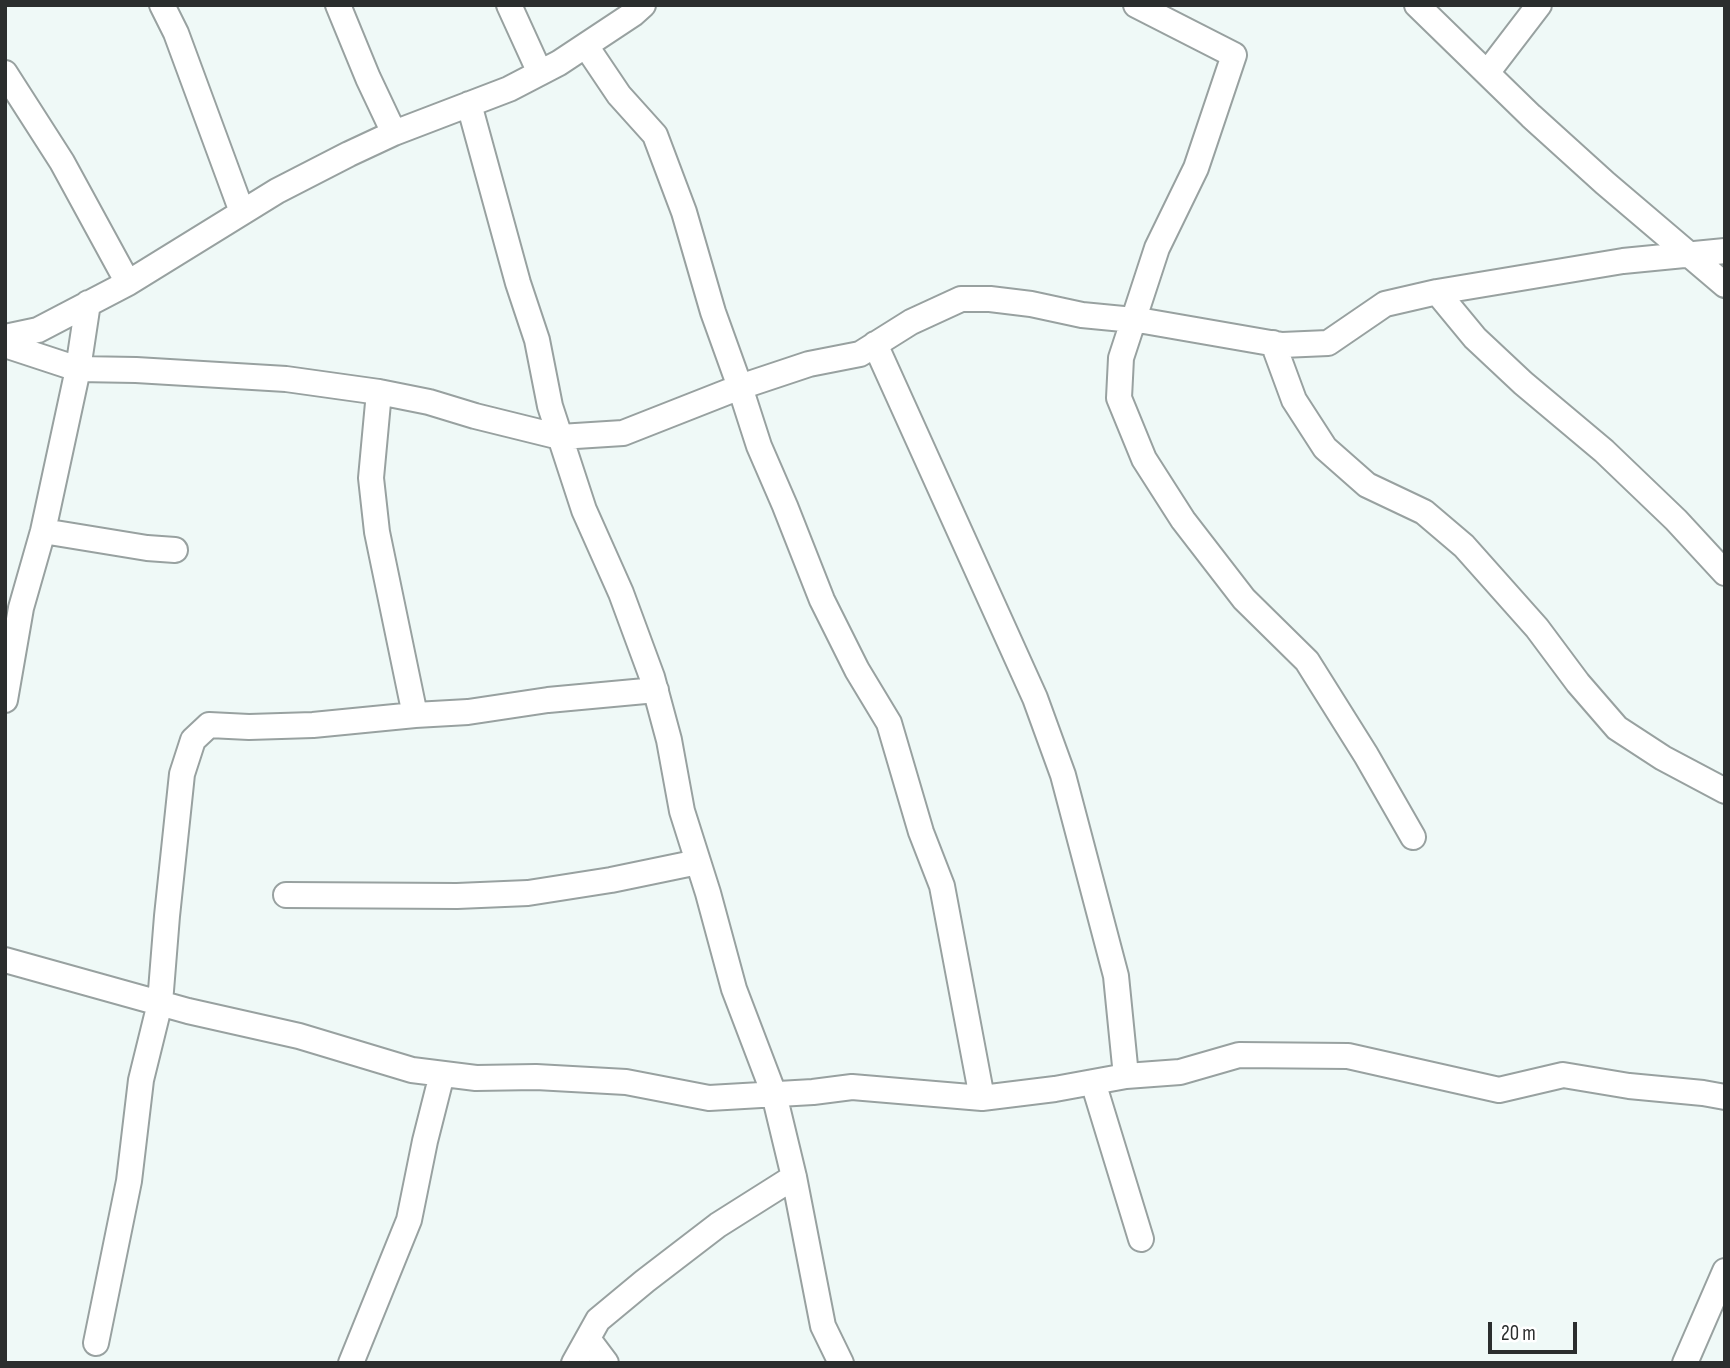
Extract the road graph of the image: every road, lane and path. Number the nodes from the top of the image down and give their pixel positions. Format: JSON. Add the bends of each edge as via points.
{"nodes":[{"id":1,"x":162,"y":5,"type":"edge"},
{"id":2,"x":338,"y":5,"type":"edge"},
{"id":3,"x":509,"y":5,"type":"edge"},
{"id":4,"x":643,"y":5,"type":"edge"},
{"id":5,"x":1136,"y":5,"type":"edge"},
{"id":6,"x":1417,"y":5,"type":"edge"},
{"id":7,"x":1539,"y":5,"type":"edge"},
{"id":8,"x":586,"y":46,"type":"junction"},
{"id":9,"x":5,"y":73,"type":"edge"},
{"id":10,"x":540,"y":73,"type":"junction"},
{"id":11,"x":1487,"y":74,"type":"junction"},
{"id":12,"x":469,"y":104,"type":"junction"},
{"id":13,"x":394,"y":133,"type":"junction"},
{"id":14,"x":242,"y":212,"type":"junction"},
{"id":15,"x":1725,"y":251,"type":"edge"},
{"id":16,"x":1687,"y":253,"type":"junction"},
{"id":17,"x":128,"y":283,"type":"junction"},
{"id":18,"x":1725,"y":285,"type":"edge"},
{"id":19,"x":1437,"y":292,"type":"junction"},
{"id":20,"x":88,"y":303,"type":"junction"},
{"id":21,"x":1134,"y":320,"type":"junction"},
{"id":22,"x":5,"y":337,"type":"edge"},
{"id":23,"x":1273,"y":343,"type":"junction"},
{"id":24,"x":875,"y":344,"type":"junction"},
{"id":25,"x":5,"y":345,"type":"edge"},
{"id":26,"x":78,"y":369,"type":"junction"},
{"id":27,"x":740,"y":387,"type":"junction"},
{"id":28,"x":379,"y":392,"type":"junction"},
{"id":29,"x":560,"y":437,"type":"junction"},
{"id":30,"x":43,"y":531,"type":"junction"},
{"id":31,"x":175,"y":550,"type":"dead end"},
{"id":32,"x":1725,"y":573,"type":"edge"},
{"id":33,"x":656,"y":690,"type":"junction"},
{"id":34,"x":5,"y":700,"type":"edge"},
{"id":35,"x":415,"y":715,"type":"junction"},
{"id":36,"x":1725,"y":791,"type":"edge"},
{"id":37,"x":1413,"y":837,"type":"dead end"},
{"id":38,"x":698,"y":862,"type":"junction"},
{"id":39,"x":286,"y":895,"type":"dead end"},
{"id":40,"x":5,"y":960,"type":"edge"},
{"id":41,"x":160,"y":1003,"type":"junction"},
{"id":42,"x":442,"y":1073,"type":"junction"},
{"id":43,"x":1126,"y":1076,"type":"junction"},
{"id":44,"x":1093,"y":1082,"type":"junction"},
{"id":45,"x":774,"y":1094,"type":"junction"},
{"id":46,"x":1725,"y":1097,"type":"edge"},
{"id":47,"x":982,"y":1098,"type":"junction"},
{"id":48,"x":794,"y":1177,"type":"junction"},
{"id":49,"x":1141,"y":1239,"type":"dead end"},
{"id":50,"x":1725,"y":1270,"type":"edge"},
{"id":51,"x":588,"y":1339,"type":"junction"},
{"id":52,"x":96,"y":1343,"type":"dead end"},
{"id":53,"x":351,"y":1363,"type":"edge"},
{"id":54,"x":574,"y":1363,"type":"edge"},
{"id":55,"x":607,"y":1363,"type":"edge"},
{"id":56,"x":841,"y":1363,"type":"edge"},
{"id":57,"x":1685,"y":1363,"type":"edge"}],
"edges":[{"from":1,"to":14,"type":"street"},
{"from":2,"to":13,"type":"street"},
{"from":3,"to":10,"type":"street"},
{"from":4,"to":8,"type":"street"},
{"from":5,"to":21,"type":"street","via":[[1234,55],[1196,168],[1157,248]]},
{"from":6,"to":11,"type":"street"},
{"from":7,"to":11,"type":"street"},
{"from":8,"to":10,"type":"street"},
{"from":8,"to":27,"type":"street","via":[[618,95],[655,135]]},
{"from":9,"to":17,"type":"street","via":[[62,162]]},
{"from":10,"to":12,"type":"street"},
{"from":11,"to":16,"type":"street"},
{"from":12,"to":13,"type":"street"},
{"from":12,"to":29,"type":"street"},
{"from":13,"to":14,"type":"street"},
{"from":14,"to":17,"type":"street"},
{"from":15,"to":16,"type":"street"},
{"from":16,"to":18,"type":"street"},
{"from":16,"to":19,"type":"street"},
{"from":17,"to":20,"type":"street"},
{"from":19,"to":23,"type":"street","via":[[1385,304],[1328,343]]},
{"from":19,"to":32,"type":"street","via":[[1475,338],[1604,451]]},
{"from":20,"to":22,"type":"street","via":[[38,330]]},
{"from":20,"to":26,"type":"street"},
{"from":21,"to":23,"type":"street"},
{"from":21,"to":24,"type":"street","via":[[961,299]]},
{"from":21,"to":37,"type":"street","via":[[1121,358],[1119,398],[1144,459],[1183,520],[1244,598],[1307,662]]},
{"from":23,"to":36,"type":"street","via":[[1294,400],[1325,448],[1367,485],[1423,512],[1464,546],[1617,727]]},
{"from":24,"to":27,"type":"street","via":[[860,354],[809,364]]},
{"from":24,"to":43,"type":"street","via":[[1035,698],[1063,775],[1116,976]]},
{"from":25,"to":26,"type":"street"},
{"from":26,"to":28,"type":"street","via":[[286,379]]},
{"from":26,"to":30,"type":"street"},
{"from":27,"to":29,"type":"street","via":[[623,433]]},
{"from":27,"to":47,"type":"street","via":[[822,600],[888,723],[942,886]]},
{"from":28,"to":29,"type":"street"},
{"from":28,"to":35,"type":"street","via":[[370,478]]},
{"from":29,"to":33,"type":"street"},
{"from":30,"to":31,"type":"street"},
{"from":30,"to":34,"type":"street","via":[[21,608]]},
{"from":33,"to":35,"type":"street"},
{"from":33,"to":38,"type":"street"},
{"from":35,"to":41,"type":"street","via":[[313,725],[209,725],[193,740],[181,774]]},
{"from":38,"to":39,"type":"street","via":[[528,893]]},
{"from":38,"to":45,"type":"street","via":[[734,989]]},
{"from":40,"to":41,"type":"street"},
{"from":41,"to":42,"type":"street","via":[[299,1036],[412,1070]]},
{"from":41,"to":52,"type":"street","via":[[141,1080],[129,1181]]},
{"from":42,"to":45,"type":"street","via":[[626,1082],[709,1098]]},
{"from":42,"to":53,"type":"street","via":[[409,1220]]},
{"from":43,"to":44,"type":"street"},
{"from":43,"to":46,"type":"street","via":[[1180,1072],[1238,1055],[1348,1056],[1499,1090],[1563,1075]]},
{"from":44,"to":47,"type":"street"},
{"from":44,"to":49,"type":"street"},
{"from":45,"to":47,"type":"street","via":[[852,1087]]},
{"from":45,"to":48,"type":"street"},
{"from":48,"to":51,"type":"street","via":[[718,1225],[645,1280],[598,1320]]},
{"from":48,"to":56,"type":"street","via":[[823,1326]]},
{"from":50,"to":57,"type":"street"},
{"from":51,"to":54,"type":"street"},
{"from":51,"to":55,"type":"street"}]}
